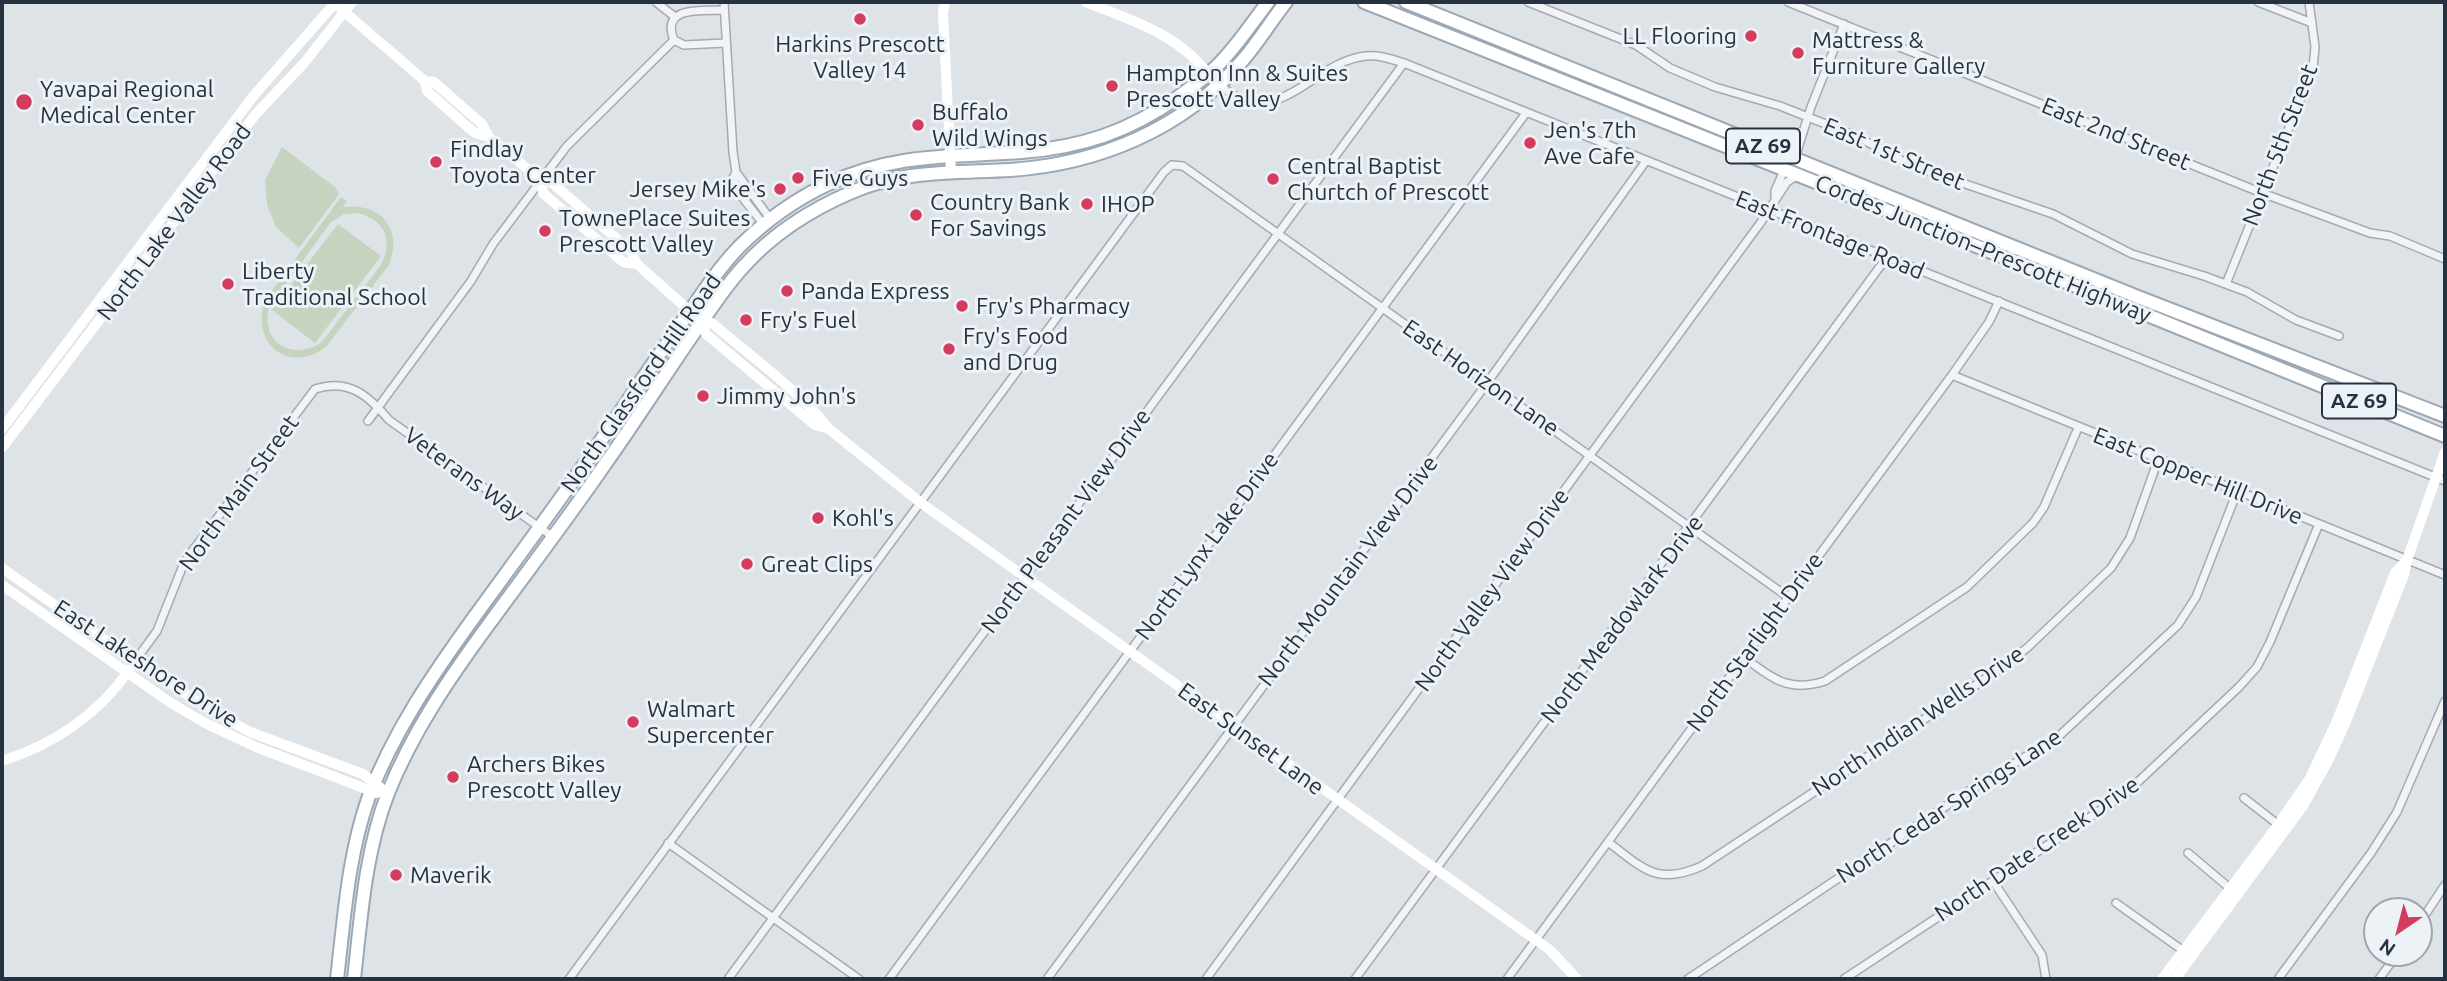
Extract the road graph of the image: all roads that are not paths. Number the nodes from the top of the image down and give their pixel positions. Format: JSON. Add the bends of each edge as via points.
{"nodes":[{"id":1,"x":334,"y":2,"type":"edge"},
{"id":2,"x":352,"y":2,"type":"edge"},
{"id":3,"x":656,"y":2,"type":"edge"},
{"id":4,"x":945,"y":2,"type":"edge"},
{"id":5,"x":1086,"y":2,"type":"edge"},
{"id":6,"x":1268,"y":2,"type":"edge"},
{"id":7,"x":1286,"y":2,"type":"edge"},
{"id":8,"x":1364,"y":2,"type":"edge"},
{"id":9,"x":1406,"y":2,"type":"edge"},
{"id":10,"x":1528,"y":2,"type":"edge"},
{"id":11,"x":1788,"y":2,"type":"edge"},
{"id":12,"x":2258,"y":2,"type":"edge"},
{"id":13,"x":2309,"y":2,"type":"edge"},
{"id":14,"x":724,"y":6,"type":"edge"},
{"id":15,"x":345,"y":12,"type":"junction"},
{"id":16,"x":675,"y":17,"type":"junction"},
{"id":17,"x":2312,"y":23,"type":"junction"},
{"id":18,"x":1844,"y":24,"type":"junction"},
{"id":19,"x":674,"y":40,"type":"junction"},
{"id":20,"x":726,"y":43,"type":"junction"},
{"id":21,"x":1238,"y":43,"type":"junction"},
{"id":22,"x":1404,"y":63,"type":"junction"},
{"id":23,"x":1208,"y":74,"type":"junction"},
{"id":24,"x":1219,"y":84,"type":"junction"},
{"id":25,"x":1526,"y":113,"type":"junction"},
{"id":26,"x":1174,"y":119,"type":"junction"},
{"id":27,"x":1806,"y":121,"type":"junction"},
{"id":28,"x":1772,"y":150,"type":"junction"},
{"id":29,"x":950,"y":155,"type":"junction"},
{"id":30,"x":1796,"y":159,"type":"junction"},
{"id":31,"x":1646,"y":161,"type":"junction"},
{"id":32,"x":1784,"y":169,"type":"junction"},
{"id":33,"x":951,"y":172,"type":"junction"},
{"id":34,"x":1799,"y":175,"type":"junction"},
{"id":35,"x":541,"y":180,"type":"junction"},
{"id":36,"x":2262,"y":193,"type":"junction"},
{"id":37,"x":1775,"y":198,"type":"junction"},
{"id":38,"x":1768,"y":210,"type":"junction"},
{"id":39,"x":768,"y":222,"type":"junction"},
{"id":40,"x":1278,"y":234,"type":"junction"},
{"id":41,"x":1887,"y":257,"type":"junction"},
{"id":42,"x":2445,"y":258,"type":"edge"},
{"id":43,"x":2226,"y":284,"type":"junction"},
{"id":44,"x":1999,"y":301,"type":"junction"},
{"id":45,"x":1382,"y":308,"type":"junction"},
{"id":46,"x":690,"y":311,"type":"junction"},
{"id":47,"x":702,"y":322,"type":"junction"},
{"id":48,"x":2339,"y":336,"type":"dead end"},
{"id":49,"x":1952,"y":375,"type":"junction"},
{"id":50,"x":1487,"y":383,"type":"junction"},
{"id":51,"x":378,"y":407,"type":"junction"},
{"id":52,"x":2445,"y":416,"type":"edge"},
{"id":53,"x":368,"y":421,"type":"dead end"},
{"id":54,"x":2078,"y":428,"type":"junction"},
{"id":55,"x":2,"y":429,"type":"edge"},
{"id":56,"x":2445,"y":436,"type":"edge"},
{"id":57,"x":2,"y":448,"type":"edge"},
{"id":58,"x":2445,"y":452,"type":"edge"},
{"id":59,"x":1591,"y":455,"type":"junction"},
{"id":60,"x":2158,"y":460,"type":"junction"},
{"id":61,"x":2441,"y":479,"type":"edge"},
{"id":62,"x":2237,"y":492,"type":"junction"},
{"id":63,"x":921,"y":503,"type":"junction"},
{"id":64,"x":2319,"y":524,"type":"junction"},
{"id":65,"x":1691,"y":526,"type":"junction"},
{"id":66,"x":539,"y":528,"type":"junction"},
{"id":67,"x":553,"y":537,"type":"junction"},
{"id":68,"x":2407,"y":560,"type":"junction"},
{"id":69,"x":2,"y":568,"type":"edge"},
{"id":70,"x":2445,"y":575,"type":"edge"},
{"id":71,"x":1025,"y":577,"type":"junction"},
{"id":72,"x":2,"y":585,"type":"edge"},
{"id":73,"x":1788,"y":597,"type":"junction"},
{"id":74,"x":1129,"y":652,"type":"junction"},
{"id":75,"x":1743,"y":657,"type":"junction"},
{"id":76,"x":135,"y":661,"type":"junction"},
{"id":77,"x":128,"y":672,"type":"junction"},
{"id":78,"x":2445,"y":701,"type":"edge"},
{"id":79,"x":1233,"y":726,"type":"junction"},
{"id":80,"x":248,"y":737,"type":"junction"},
{"id":81,"x":2,"y":761,"type":"edge"},
{"id":82,"x":373,"y":788,"type":"junction"},
{"id":83,"x":388,"y":794,"type":"junction"},
{"id":84,"x":2244,"y":798,"type":"dead end"},
{"id":85,"x":1337,"y":800,"type":"junction"},
{"id":86,"x":2282,"y":828,"type":"junction"},
{"id":87,"x":1608,"y":842,"type":"junction"},
{"id":88,"x":668,"y":843,"type":"junction"},
{"id":89,"x":2188,"y":853,"type":"dead end"},
{"id":90,"x":1436,"y":870,"type":"junction"},
{"id":91,"x":1993,"y":881,"type":"junction"},
{"id":92,"x":2445,"y":885,"type":"edge"},
{"id":93,"x":2234,"y":891,"type":"junction"},
{"id":94,"x":2116,"y":903,"type":"dead end"},
{"id":95,"x":2433,"y":903,"type":"edge"},
{"id":96,"x":774,"y":918,"type":"junction"},
{"id":97,"x":1535,"y":940,"type":"junction"},
{"id":98,"x":2187,"y":954,"type":"junction"},
{"id":99,"x":337,"y":979,"type":"edge"},
{"id":100,"x":354,"y":979,"type":"edge"},
{"id":101,"x":569,"y":979,"type":"edge"},
{"id":102,"x":728,"y":979,"type":"edge"},
{"id":103,"x":859,"y":979,"type":"edge"},
{"id":104,"x":889,"y":979,"type":"edge"},
{"id":105,"x":1047,"y":979,"type":"edge"},
{"id":106,"x":1206,"y":979,"type":"edge"},
{"id":107,"x":1355,"y":979,"type":"edge"},
{"id":108,"x":1507,"y":979,"type":"edge"},
{"id":109,"x":1577,"y":979,"type":"edge"},
{"id":110,"x":1688,"y":979,"type":"edge"},
{"id":111,"x":1844,"y":979,"type":"edge"},
{"id":112,"x":2046,"y":979,"type":"edge"},
{"id":113,"x":2162,"y":979,"type":"edge"},
{"id":114,"x":2175,"y":979,"type":"edge"},
{"id":115,"x":2278,"y":979,"type":"edge"}],
"edges":[{"from":1,"to":15,"type":"street","name":"East Sunset Lane"},
{"from":1,"to":55,"type":"street","name":"North Lake Valley Road","via":[[255,94]]},
{"from":2,"to":15,"type":"street","name":"North Lake Valley Road"},
{"from":3,"to":16,"type":"street"},
{"from":4,"to":29,"type":"street"},
{"from":5,"to":23,"type":"street","via":[[1172,40]]},
{"from":6,"to":21,"type":"main road"},
{"from":7,"to":24,"type":"main road","name":"North Glassford Hill Road","via":[[1242,62]]},
{"from":8,"to":32,"type":"main road","name":"Cordes Junction–Prescott Highway","number":"AZ 69"},
{"from":9,"to":28,"type":"main road","name":"Cordes Junction–Prescott Highway","number":"AZ 69"},
{"from":10,"to":27,"type":"street","name":"East 1st Street","via":[[1636,45],[1670,68],[1780,106]]},
{"from":11,"to":18,"type":"street","name":"East 2nd Street"},
{"from":12,"to":17,"type":"street"},
{"from":13,"to":17,"type":"street","name":"North 5th Street"},
{"from":14,"to":16,"type":"street"},
{"from":14,"to":20,"type":"street"},
{"from":15,"to":35,"type":"street","name":"East Sunset Lane","via":[[425,81],[427,91],[453,115],[475,133],[489,137]]},
{"from":15,"to":57,"type":"street","name":"North Lake Valley Road","via":[[255,115]]},
{"from":16,"to":19,"type":"street","via":[[671,25]]},
{"from":17,"to":36,"type":"street","name":"North 5th Street","via":[[2313,68]]},
{"from":18,"to":27,"type":"street"},
{"from":18,"to":36,"type":"street","name":"East 2nd Street"},
{"from":19,"to":20,"type":"street","via":[[684,45]]},
{"from":19,"to":35,"type":"street","via":[[567,146]]},
{"from":20,"to":39,"type":"street","via":[[736,172]]},
{"from":21,"to":23,"type":"main road"},
{"from":21,"to":24,"type":"main road","via":[[1236,54],[1220,71]]},
{"from":22,"to":24,"type":"street","name":"East Frontage Road","via":[[1365,56],[1271,102],[1242,101]]},
{"from":22,"to":25,"type":"street","name":"East Frontage Road"},
{"from":22,"to":40,"type":"street","name":"North Pleasant View Drive"},
{"from":23,"to":26,"type":"main road","via":[[1202,90],[1180,107]]},
{"from":23,"to":29,"type":"main road","name":"North Glassford Hill Road","via":[[1160,110],[1097,140],[1046,150]]},
{"from":24,"to":26,"type":"main road","name":"North Glassford Hill Road"},
{"from":25,"to":31,"type":"street","name":"East Frontage Road"},
{"from":25,"to":45,"type":"street","name":"North Lynx Lake Drive"},
{"from":26,"to":33,"type":"main road","name":"North Glassford Hill Road","via":[[1143,138],[1078,161]]},
{"from":27,"to":28,"type":"street","via":[[1788,148]]},
{"from":27,"to":30,"type":"street"},
{"from":27,"to":43,"type":"street","name":"East 1st Street","via":[[1856,135],[1910,165],[2053,214],[2132,254]]},
{"from":28,"to":30,"type":"main road","name":"Cordes Junction–Prescott Highway","number":"AZ 69"},
{"from":29,"to":33,"type":"street"},
{"from":29,"to":39,"type":"main road","name":"North Glassford Hill Road","via":[[887,163],[860,172],[806,195]]},
{"from":30,"to":32,"type":"street"},
{"from":30,"to":52,"type":"main road","name":"Cordes Junction–Prescott Highway","number":"AZ 69"},
{"from":31,"to":38,"type":"street","name":"East Frontage Road"},
{"from":31,"to":50,"type":"street","name":"North Mountain View Drive"},
{"from":32,"to":34,"type":"main road","name":"Cordes Junction–Prescott Highway","number":"AZ 69"},
{"from":32,"to":37,"type":"street","name":"North Valley View Drive","number":"AZ 69"},
{"from":33,"to":47,"type":"main road","name":"North Glassford Hill Road","via":[[875,183],[791,225],[744,265]]},
{"from":34,"to":37,"type":"street","name":"North Valley View Drive"},
{"from":34,"to":56,"type":"main road","name":"Cordes Junction–Prescott Highway","number":"AZ 69"},
{"from":35,"to":46,"type":"street","name":"East Sunset Lane","via":[[543,193],[622,262],[637,264]]},
{"from":35,"to":51,"type":"street"},
{"from":36,"to":42,"type":"street","name":"East 2nd Street"},
{"from":36,"to":43,"type":"street","name":"North 5th Street"},
{"from":37,"to":38,"type":"street","name":"North Valley View Drive","number":"AZ 69"},
{"from":38,"to":41,"type":"street","name":"East Frontage Road"},
{"from":38,"to":59,"type":"street","name":"North Valley View Drive"},
{"from":39,"to":46,"type":"main road","name":"North Glassford Hill Road","via":[[732,256]]},
{"from":40,"to":45,"type":"street","name":"East Horizon Lane"},
{"from":40,"to":63,"type":"street","name":"East Horizon Lane","via":[[1183,166],[1172,165]]},
{"from":40,"to":71,"type":"street","name":"North Pleasant View Drive"},
{"from":41,"to":44,"type":"street","name":"East Frontage Road"},
{"from":41,"to":65,"type":"street","name":"North Meadowlark Drive"},
{"from":43,"to":48,"type":"street","name":"East 1st Street"},
{"from":44,"to":49,"type":"street","name":"North Starlight Drive"},
{"from":44,"to":61,"type":"street","name":"East Frontage Road"},
{"from":45,"to":50,"type":"street","name":"East Horizon Lane"},
{"from":45,"to":74,"type":"street","name":"North Lynx Lake Drive"},
{"from":46,"to":47,"type":"street","name":"East Sunset Lane"},
{"from":46,"to":66,"type":"main road","name":"North Glassford Hill Road"},
{"from":47,"to":63,"type":"street","name":"East Sunset Lane","via":[[706,334],[749,371]]},
{"from":47,"to":67,"type":"main road","name":"North Glassford Hill Road"},
{"from":49,"to":54,"type":"street","name":"East Copper Hill Drive"},
{"from":49,"to":73,"type":"street","name":"North Starlight Drive"},
{"from":50,"to":59,"type":"street","name":"East Horizon Lane"},
{"from":50,"to":79,"type":"street","name":"North Mountain View Drive"},
{"from":51,"to":53,"type":"street"},
{"from":51,"to":66,"type":"street","name":"Veterans Way","via":[[389,420]]},
{"from":51,"to":76,"type":"street","name":"North Main Street","via":[[344,385],[315,389],[190,554],[157,631]]},
{"from":54,"to":60,"type":"street","name":"East Copper Hill Drive"},
{"from":54,"to":75,"type":"street","via":[[2033,523],[1946,602],[1825,681],[1810,686],[1780,682]]},
{"from":58,"to":61,"type":"street"},
{"from":59,"to":65,"type":"street","name":"East Horizon Lane"},
{"from":59,"to":85,"type":"street","name":"North Valley View Drive"},
{"from":60,"to":62,"type":"street","name":"East Copper Hill Drive"},
{"from":60,"to":87,"type":"street","name":"North Indian Wells Drive","via":[[2130,538],[2111,568],[1997,671],[1685,874],[1655,873]]},
{"from":61,"to":68,"type":"street"},
{"from":62,"to":64,"type":"street","name":"East Copper Hill Drive"},
{"from":62,"to":110,"type":"street","name":"North Cedar Springs Lane","via":[[2196,597],[2178,625],[2058,737],[1967,792]]},
{"from":63,"to":71,"type":"street","name":"East Sunset Lane"},
{"from":63,"to":88,"type":"street"},
{"from":64,"to":68,"type":"street","name":"East Copper Hill Drive"},
{"from":64,"to":91,"type":"street","name":"North Date Creek Drive","via":[[2270,642],[2239,687],[2125,794]]},
{"from":65,"to":73,"type":"street","name":"East Horizon Lane"},
{"from":65,"to":90,"type":"street","name":"North Meadowlark Drive"},
{"from":66,"to":67,"type":"street","name":"Veterans Way"},
{"from":66,"to":82,"type":"main road","name":"North Glassford Hill Road","via":[[427,683]]},
{"from":67,"to":83,"type":"main road","name":"North Glassford Hill Road","via":[[424,718]]},
{"from":68,"to":70,"type":"street","name":"East Copper Hill Drive"},
{"from":68,"to":86,"type":"street","via":[[2328,761],[2303,806]]},
{"from":69,"to":76,"type":"street","name":"East Lakeshore Drive"},
{"from":71,"to":74,"type":"street","name":"East Sunset Lane"},
{"from":71,"to":96,"type":"street","name":"North Pleasant View Drive"},
{"from":72,"to":77,"type":"street","name":"East Lakeshore Drive"},
{"from":73,"to":75,"type":"street","name":"North Starlight Drive"},
{"from":74,"to":79,"type":"street","name":"East Sunset Lane"},
{"from":74,"to":104,"type":"street","name":"North Lynx Lake Drive"},
{"from":75,"to":87,"type":"street","name":"North Starlight Drive"},
{"from":76,"to":77,"type":"street"},
{"from":76,"to":80,"type":"street","name":"East Lakeshore Drive"},
{"from":77,"to":80,"type":"street","name":"East Lakeshore Drive","via":[[186,712]]},
{"from":77,"to":81,"type":"street","via":[[72,729]]},
{"from":78,"to":115,"type":"street","via":[[2397,812]]},
{"from":79,"to":85,"type":"street","name":"East Sunset Lane"},
{"from":79,"to":105,"type":"street","name":"North Mountain View Drive"},
{"from":80,"to":82,"type":"street","name":"East Lakeshore Drive"},
{"from":82,"to":83,"type":"street","name":"East Lakeshore Drive"},
{"from":82,"to":99,"type":"main road","name":"North Glassford Hill Road","via":[[349,878]]},
{"from":83,"to":100,"type":"main road","name":"North Glassford Hill Road","via":[[368,867]]},
{"from":84,"to":86,"type":"street"},
{"from":85,"to":90,"type":"street","name":"East Sunset Lane"},
{"from":85,"to":106,"type":"street","name":"North Valley View Drive"},
{"from":86,"to":93,"type":"street"},
{"from":87,"to":97,"type":"street","name":"North Starlight Drive"},
{"from":88,"to":96,"type":"street"},
{"from":88,"to":101,"type":"street"},
{"from":89,"to":93,"type":"street"},
{"from":90,"to":97,"type":"street","name":"East Sunset Lane"},
{"from":90,"to":107,"type":"street","name":"North Meadowlark Drive"},
{"from":91,"to":111,"type":"street","name":"North Date Creek Drive"},
{"from":91,"to":112,"type":"street","via":[[2042,955]]},
{"from":92,"to":95,"type":"street"},
{"from":93,"to":98,"type":"street"},
{"from":94,"to":98,"type":"street"},
{"from":96,"to":102,"type":"street","name":"North Pleasant View Drive"},
{"from":96,"to":103,"type":"street"},
{"from":97,"to":108,"type":"street","name":"North Starlight Drive"},
{"from":97,"to":109,"type":"street","name":"East Sunset Lane"},
{"from":98,"to":113,"type":"street"},
{"from":98,"to":114,"type":"street"}]}
